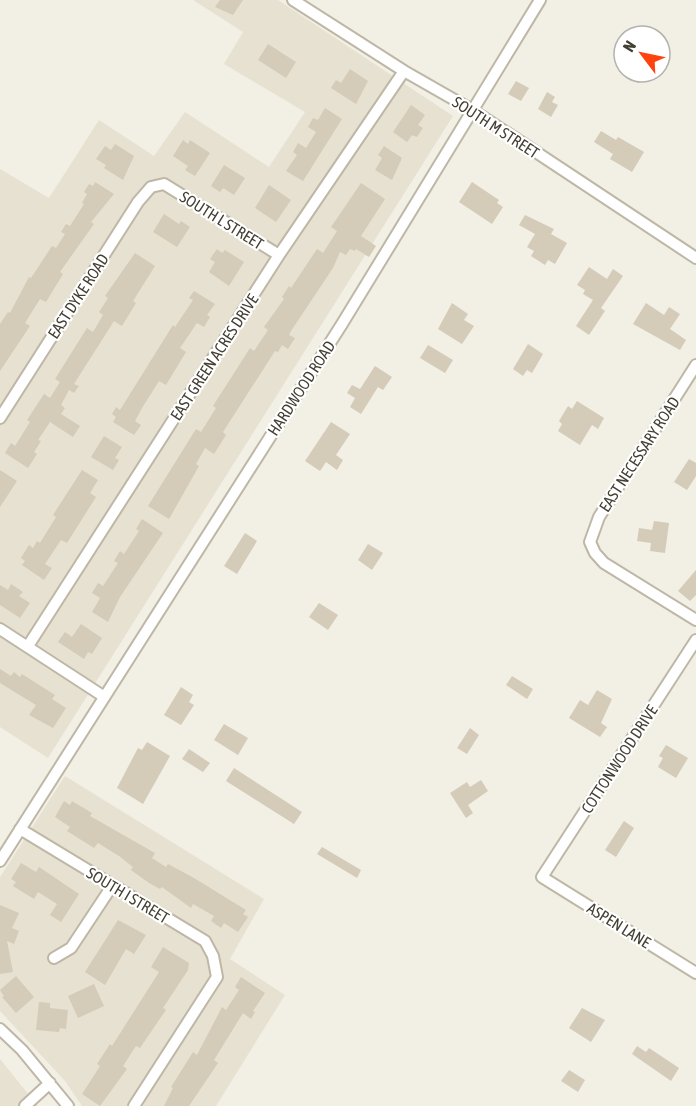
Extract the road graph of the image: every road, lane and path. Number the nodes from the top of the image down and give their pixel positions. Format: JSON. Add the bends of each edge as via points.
{"nodes":[{"id":1,"x":293,"y":0,"type":"edge"},
{"id":2,"x":540,"y":0,"type":"edge"},
{"id":3,"x":404,"y":71,"type":"junction"},
{"id":4,"x":474,"y":111,"type":"junction"},
{"id":5,"x":165,"y":184,"type":"joint"},
{"id":6,"x":279,"y":255,"type":"junction"},
{"id":7,"x":696,"y":258,"type":"edge"},
{"id":8,"x":696,"y":365,"type":"edge"},
{"id":9,"x":0,"y":418,"type":"edge"},
{"id":10,"x":696,"y":620,"type":"edge"},
{"id":11,"x":0,"y":629,"type":"edge"},
{"id":12,"x":696,"y":640,"type":"edge"},
{"id":13,"x":28,"y":646,"type":"junction"},
{"id":14,"x":103,"y":696,"type":"junction"},
{"id":15,"x":20,"y":829,"type":"junction"},
{"id":16,"x":0,"y":861,"type":"edge"},
{"id":17,"x":542,"y":877,"type":"joint"},
{"id":18,"x":112,"y":886,"type":"junction"},
{"id":19,"x":54,"y":958,"type":"dead end"},
{"id":20,"x":696,"y":973,"type":"edge"},
{"id":21,"x":0,"y":1029,"type":"edge"},
{"id":22,"x":50,"y":1083,"type":"junction"},
{"id":23,"x":26,"y":1106,"type":"edge"},
{"id":24,"x":68,"y":1106,"type":"edge"},
{"id":25,"x":134,"y":1106,"type":"edge"}],
"edges":[{"from":1,"to":3,"type":"street","name":"SOUTH M STREET"},
{"from":2,"to":4,"type":"street","name":"HARDWOOD ROAD"},
{"from":3,"to":4,"type":"street","name":"SOUTH M STREET"},
{"from":3,"to":6,"type":"street","name":"EAST GREEN ACRES DRIVE"},
{"from":4,"to":7,"type":"street","name":"SOUTH M STREET"},
{"from":4,"to":14,"type":"street","name":"HARDWOOD ROAD"},
{"from":5,"to":6,"type":"street","name":"SOUTH L STREET"},
{"from":5,"to":9,"type":"street","name":"EAST DYKE ROAD","via":[[151,187],[138,202]]},
{"from":6,"to":13,"type":"street","name":"EAST GREEN ACRES DRIVE"},
{"from":8,"to":10,"type":"street","name":"EAST NECESSARY ROAD","via":[[591,533],[591,546],[604,563]]},
{"from":11,"to":13,"type":"street"},
{"from":12,"to":17,"type":"street","name":"COTTONWOOD DRIVE"},
{"from":13,"to":14,"type":"street"},
{"from":14,"to":15,"type":"street","name":"HARDWOOD ROAD"},
{"from":15,"to":16,"type":"street","name":"HARDWOOD ROAD"},
{"from":15,"to":18,"type":"street","name":"SOUTH I STREET"},
{"from":17,"to":20,"type":"street","name":"ASPEN LANE"},
{"from":18,"to":19,"type":"street","via":[[70,948]]},
{"from":18,"to":25,"type":"street","name":"SOUTH I STREET","via":[[205,941],[217,977]]},
{"from":21,"to":22,"type":"street"},
{"from":22,"to":23,"type":"street"},
{"from":22,"to":24,"type":"street"}]}
